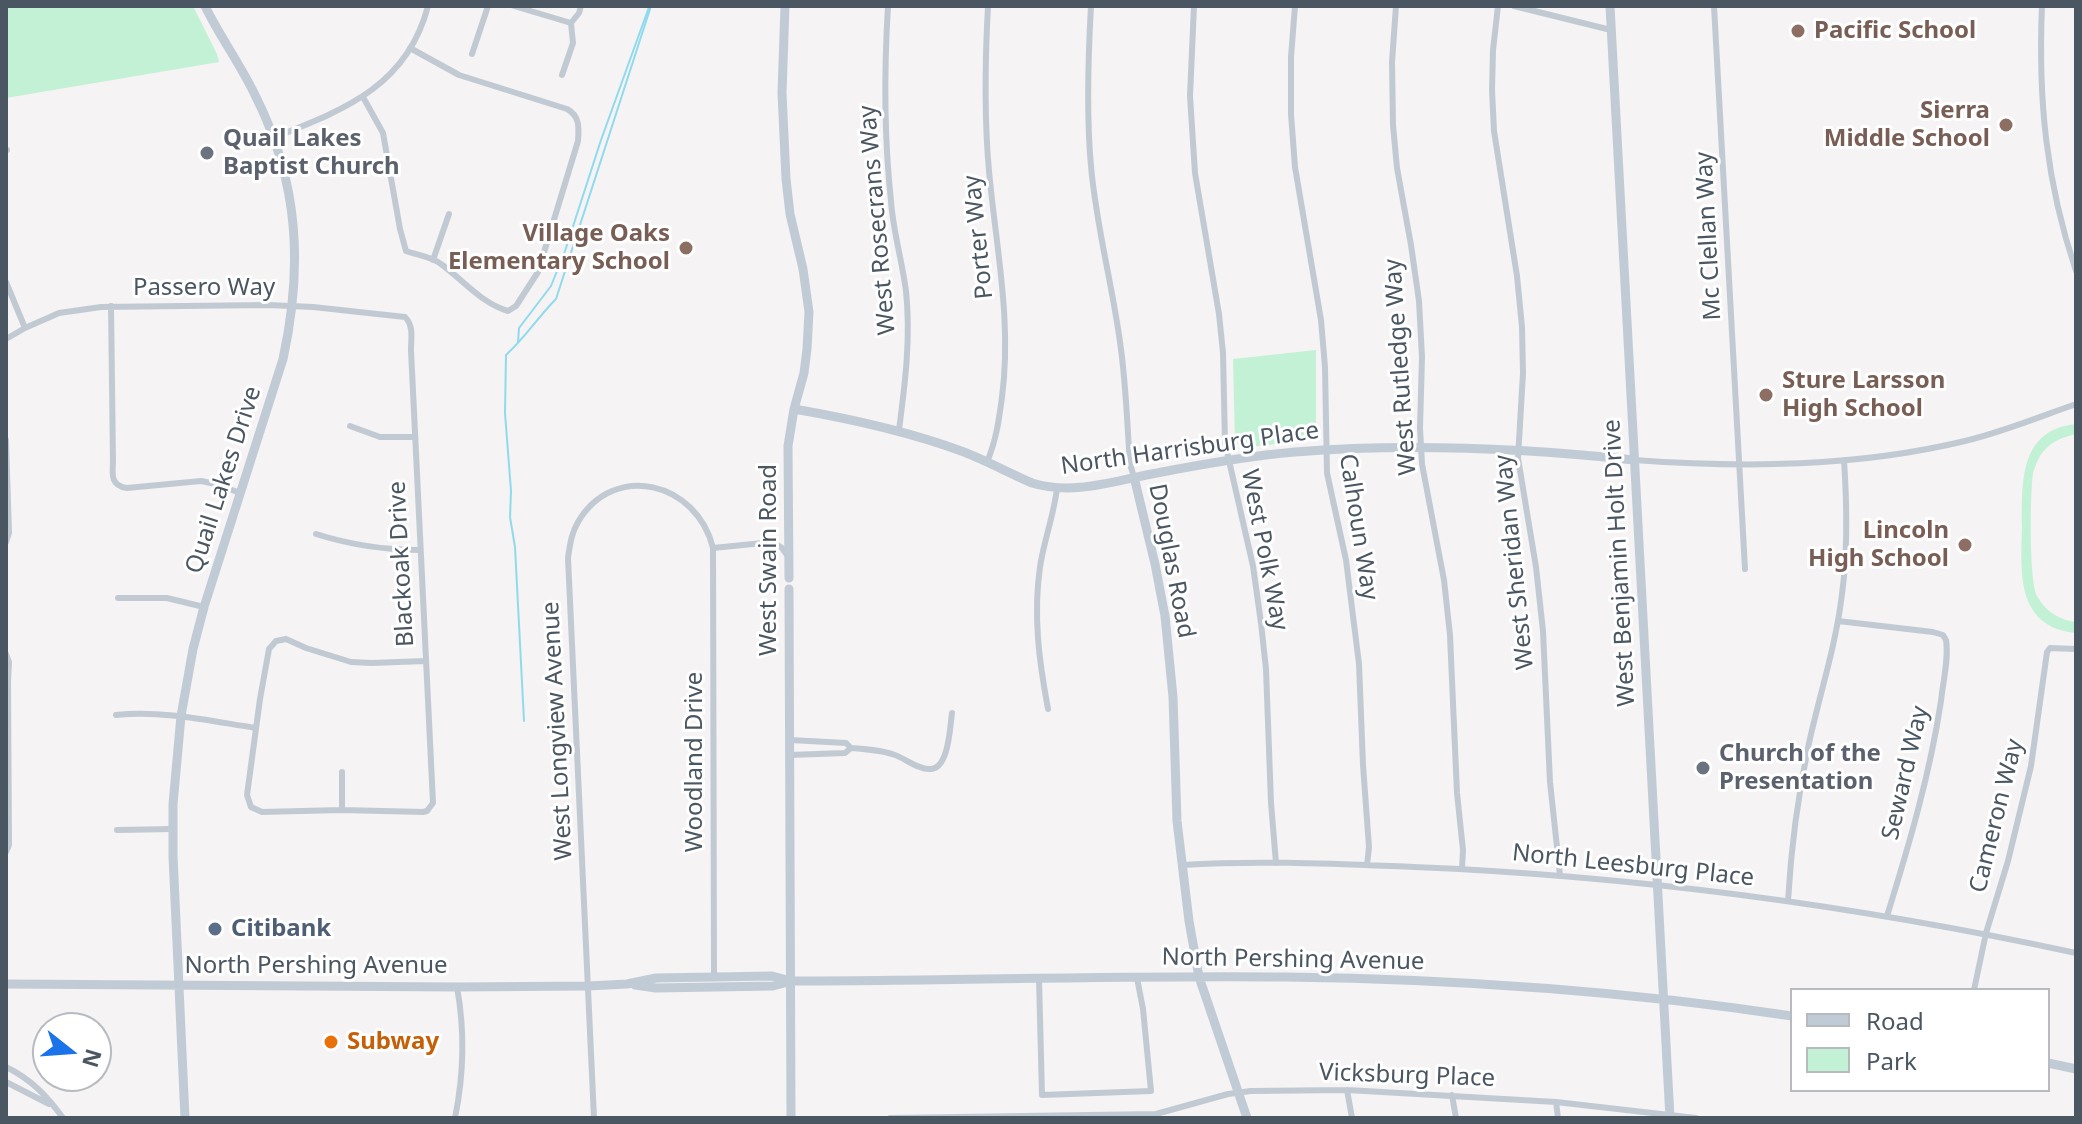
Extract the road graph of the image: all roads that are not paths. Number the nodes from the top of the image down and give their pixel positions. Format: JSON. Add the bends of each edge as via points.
{"nodes":[{"id":1,"x":205,"y":6,"type":"edge"},
{"id":2,"x":428,"y":6,"type":"edge"},
{"id":3,"x":488,"y":6,"type":"edge"},
{"id":4,"x":514,"y":6,"type":"edge"},
{"id":5,"x":581,"y":6,"type":"edge"},
{"id":6,"x":785,"y":6,"type":"edge"},
{"id":7,"x":888,"y":6,"type":"edge"},
{"id":8,"x":988,"y":6,"type":"edge"},
{"id":9,"x":1091,"y":6,"type":"edge"},
{"id":10,"x":1194,"y":6,"type":"edge"},
{"id":11,"x":1295,"y":6,"type":"edge"},
{"id":12,"x":1396,"y":6,"type":"edge"},
{"id":13,"x":1498,"y":6,"type":"edge"},
{"id":14,"x":1514,"y":6,"type":"edge"},
{"id":15,"x":1610,"y":6,"type":"edge"},
{"id":16,"x":1714,"y":6,"type":"edge"},
{"id":17,"x":2042,"y":6,"type":"edge"},
{"id":18,"x":571,"y":23,"type":"junction"},
{"id":19,"x":1611,"y":30,"type":"junction"},
{"id":20,"x":410,"y":48,"type":"junction"},
{"id":21,"x":472,"y":54,"type":"dead end"},
{"id":22,"x":562,"y":75,"type":"dead end"},
{"id":23,"x":363,"y":97,"type":"junction"},
{"id":24,"x":273,"y":138,"type":"junction"},
{"id":25,"x":389,"y":164,"type":"junction"},
{"id":26,"x":341,"y":172,"type":"dead end"},
{"id":27,"x":449,"y":214,"type":"dead end"},
{"id":28,"x":433,"y":260,"type":"junction"},
{"id":29,"x":2076,"y":271,"type":"edge"},
{"id":30,"x":6,"y":282,"type":"edge"},
{"id":31,"x":111,"y":306,"type":"junction"},
{"id":32,"x":293,"y":307,"type":"junction"},
{"id":33,"x":408,"y":320,"type":"joint"},
{"id":34,"x":25,"y":328,"type":"junction"},
{"id":35,"x":6,"y":339,"type":"edge"},
{"id":36,"x":2076,"y":404,"type":"edge"},
{"id":37,"x":794,"y":409,"type":"junction"},
{"id":38,"x":350,"y":426,"type":"dead end"},
{"id":39,"x":899,"y":430,"type":"junction"},
{"id":40,"x":415,"y":437,"type":"junction"},
{"id":41,"x":6,"y":440,"type":"edge"},
{"id":42,"x":1421,"y":446,"type":"junction"},
{"id":43,"x":1519,"y":449,"type":"junction"},
{"id":44,"x":1326,"y":450,"type":"junction"},
{"id":45,"x":1634,"y":460,"type":"junction"},
{"id":46,"x":1844,"y":460,"type":"junction"},
{"id":47,"x":1229,"y":461,"type":"junction"},
{"id":48,"x":987,"y":462,"type":"junction"},
{"id":49,"x":1739,"y":465,"type":"junction"},
{"id":50,"x":1134,"y":477,"type":"junction"},
{"id":51,"x":1057,"y":488,"type":"junction"},
{"id":52,"x":240,"y":493,"type":"junction"},
{"id":53,"x":316,"y":534,"type":"dead end"},
{"id":54,"x":6,"y":542,"type":"edge"},
{"id":55,"x":713,"y":548,"type":"junction"},
{"id":56,"x":420,"y":550,"type":"junction"},
{"id":57,"x":789,"y":559,"type":"junction"},
{"id":58,"x":1745,"y":569,"type":"dead end"},
{"id":59,"x":118,"y":598,"type":"dead end"},
{"id":60,"x":204,"y":607,"type":"junction"},
{"id":61,"x":1838,"y":621,"type":"junction"},
{"id":62,"x":2076,"y":649,"type":"edge"},
{"id":63,"x":6,"y":654,"type":"edge"},
{"id":64,"x":425,"y":661,"type":"junction"},
{"id":65,"x":1048,"y":709,"type":"dead end"},
{"id":66,"x":952,"y":713,"type":"dead end"},
{"id":67,"x":116,"y":715,"type":"dead end"},
{"id":68,"x":181,"y":716,"type":"junction"},
{"id":69,"x":256,"y":728,"type":"junction"},
{"id":70,"x":790,"y":740,"type":"junction"},
{"id":71,"x":851,"y":748,"type":"junction"},
{"id":72,"x":790,"y":755,"type":"junction"},
{"id":73,"x":342,"y":772,"type":"dead end"},
{"id":74,"x":342,"y":810,"type":"junction"},
{"id":75,"x":173,"y":829,"type":"junction"},
{"id":76,"x":117,"y":830,"type":"dead end"},
{"id":77,"x":6,"y":852,"type":"edge"},
{"id":78,"x":1276,"y":863,"type":"junction"},
{"id":79,"x":1183,"y":865,"type":"junction"},
{"id":80,"x":1367,"y":865,"type":"junction"},
{"id":81,"x":1462,"y":869,"type":"junction"},
{"id":82,"x":1560,"y":875,"type":"junction"},
{"id":83,"x":1656,"y":884,"type":"junction"},
{"id":84,"x":1788,"y":901,"type":"junction"},
{"id":85,"x":1887,"y":916,"type":"junction"},
{"id":86,"x":1986,"y":933,"type":"junction"},
{"id":87,"x":2076,"y":953,"type":"edge"},
{"id":88,"x":714,"y":976,"type":"junction"},
{"id":89,"x":1199,"y":977,"type":"junction"},
{"id":90,"x":1137,"y":978,"type":"junction"},
{"id":91,"x":1039,"y":979,"type":"junction"},
{"id":92,"x":791,"y":981,"type":"junction"},
{"id":93,"x":6,"y":984,"type":"edge"},
{"id":94,"x":627,"y":984,"type":"junction"},
{"id":95,"x":179,"y":985,"type":"junction"},
{"id":96,"x":588,"y":986,"type":"junction"},
{"id":97,"x":457,"y":987,"type":"junction"},
{"id":98,"x":1974,"y":988,"type":"edge"},
{"id":99,"x":1664,"y":999,"type":"junction"},
{"id":100,"x":1790,"y":1016,"type":"edge"},
{"id":101,"x":2050,"y":1063,"type":"edge"},
{"id":102,"x":6,"y":1067,"type":"edge"},
{"id":103,"x":2076,"y":1069,"type":"edge"},
{"id":104,"x":6,"y":1082,"type":"edge"},
{"id":105,"x":1347,"y":1090,"type":"junction"},
{"id":106,"x":1239,"y":1092,"type":"junction"},
{"id":107,"x":1452,"y":1095,"type":"junction"},
{"id":108,"x":1556,"y":1102,"type":"junction"},
{"id":109,"x":52,"y":1105,"type":"junction"},
{"id":110,"x":1670,"y":1116,"type":"edge"},
{"id":111,"x":1036,"y":1117,"type":"edge"},
{"id":112,"x":63,"y":1118,"type":"edge"},
{"id":113,"x":185,"y":1118,"type":"edge"},
{"id":114,"x":455,"y":1118,"type":"edge"},
{"id":115,"x":594,"y":1118,"type":"edge"},
{"id":116,"x":791,"y":1118,"type":"edge"},
{"id":117,"x":890,"y":1118,"type":"edge"},
{"id":118,"x":1247,"y":1118,"type":"edge"},
{"id":119,"x":1352,"y":1118,"type":"edge"},
{"id":120,"x":1456,"y":1118,"type":"edge"},
{"id":121,"x":1558,"y":1118,"type":"edge"},
{"id":122,"x":1696,"y":1118,"type":"edge"}],
"edges":[{"from":1,"to":24,"type":"main road","name":"Quail Lakes Drive","via":[[257,98]]},
{"from":2,"to":20,"type":"street"},
{"from":3,"to":21,"type":"street"},
{"from":4,"to":18,"type":"street"},
{"from":5,"to":18,"type":"street"},
{"from":6,"to":37,"type":"main road","name":"West Swain Road","via":[[786,179],[809,312],[804,373]]},
{"from":7,"to":39,"type":"street","name":"West Rosecrans Way","via":[[886,147],[908,332]]},
{"from":8,"to":48,"type":"street","name":"Porter Way","via":[[986,124],[1006,348],[995,445]]},
{"from":9,"to":50,"type":"street","name":"Douglas Road","via":[[1091,166],[1120,340]]},
{"from":10,"to":47,"type":"street","name":"West Polk Way","via":[[1191,132],[1219,314]]},
{"from":11,"to":44,"type":"street","name":"Calhoun Way","via":[[1291,114],[1321,320]]},
{"from":12,"to":42,"type":"street","name":"West Rutledge Way","via":[[1393,125],[1419,301]]},
{"from":13,"to":43,"type":"street","name":"West Sheridan Way","via":[[1492,104],[1522,327]]},
{"from":14,"to":19,"type":"street"},
{"from":15,"to":19,"type":"main road","name":"West Benjamin Holt Drive"},
{"from":16,"to":49,"type":"street","name":"Mc Clellan Way"},
{"from":17,"to":29,"type":"street","via":[[2044,134]]},
{"from":18,"to":22,"type":"street","via":[[573,43]]},
{"from":19,"to":45,"type":"main road","name":"West Benjamin Holt Drive"},
{"from":20,"to":23,"type":"street","via":[[388,77]]},
{"from":20,"to":28,"type":"street","via":[[459,75],[567,109],[578,121],[578,141],[538,272],[516,306],[508,311],[497,308]]},
{"from":23,"to":24,"type":"street"},
{"from":23,"to":25,"type":"street","via":[[383,133]]},
{"from":24,"to":32,"type":"main road","name":"Quail Lakes Drive","via":[[293,220]]},
{"from":25,"to":26,"type":"street"},
{"from":25,"to":28,"type":"street","via":[[406,251]]},
{"from":27,"to":28,"type":"street"},
{"from":30,"to":34,"type":"street"},
{"from":31,"to":32,"type":"street","name":"Passero Way"},
{"from":31,"to":34,"type":"street","name":"Passero Way","via":[[71,310]]},
{"from":31,"to":52,"type":"street","via":[[115,483],[127,488],[201,481]]},
{"from":32,"to":33,"type":"street","name":"Passero Way"},
{"from":32,"to":52,"type":"main road","name":"Quail Lakes Drive","via":[[283,359]]},
{"from":33,"to":40,"type":"street","name":"Blackoak Drive"},
{"from":34,"to":35,"type":"street","name":"Passero Way"},
{"from":36,"to":46,"type":"street","name":"North Harrisburg Place","via":[[1967,441]]},
{"from":37,"to":39,"type":"main road","name":"North Harrisburg Place"},
{"from":37,"to":57,"type":"main road","name":"West Swain Road","via":[[788,446]]},
{"from":38,"to":40,"type":"street","via":[[380,437]]},
{"from":39,"to":48,"type":"main road","name":"North Harrisburg Place"},
{"from":40,"to":56,"type":"street","name":"Blackoak Drive"},
{"from":41,"to":54,"type":"street"},
{"from":42,"to":43,"type":"main road","name":"North Harrisburg Place"},
{"from":42,"to":44,"type":"main road","name":"North Harrisburg Place"},
{"from":42,"to":81,"type":"street","name":"West Rutledge Way","via":[[1450,635]]},
{"from":43,"to":45,"type":"main road","name":"North Harrisburg Place"},
{"from":43,"to":82,"type":"street","name":"West Sheridan Way","via":[[1543,631]]},
{"from":44,"to":47,"type":"main road","name":"North Harrisburg Place"},
{"from":44,"to":80,"type":"street","name":"Calhoun Way","via":[[1359,664]]},
{"from":45,"to":49,"type":"street","name":"North Harrisburg Place"},
{"from":45,"to":83,"type":"main road","name":"West Benjamin Holt Drive"},
{"from":46,"to":49,"type":"street","name":"North Harrisburg Place"},
{"from":46,"to":61,"type":"street","via":[[1846,554]]},
{"from":47,"to":50,"type":"main road","name":"North Harrisburg Place"},
{"from":47,"to":78,"type":"street","name":"West Polk Way","via":[[1261,623]]},
{"from":48,"to":51,"type":"main road","name":"North Harrisburg Place","via":[[1032,483]]},
{"from":49,"to":58,"type":"street","name":"Mc Clellan Way"},
{"from":50,"to":51,"type":"main road","name":"North Harrisburg Place"},
{"from":50,"to":79,"type":"main road","name":"Douglas Road","via":[[1165,616]]},
{"from":51,"to":65,"type":"street","via":[[1036,608]]},
{"from":52,"to":60,"type":"main road","name":"Quail Lakes Drive"},
{"from":53,"to":56,"type":"street","via":[[359,546]]},
{"from":55,"to":57,"type":"street","via":[[773,542]]},
{"from":55,"to":88,"type":"street","name":"Woodland Drive"},
{"from":55,"to":96,"type":"street","name":"West Longview Avenue","via":[[709,534],[682,499],[643,486],[599,500],[584,513],[570,540]]},
{"from":56,"to":64,"type":"street","name":"Blackoak Drive"},
{"from":57,"to":70,"type":"main road","name":"West Swain Road"},
{"from":59,"to":60,"type":"street","via":[[167,598]]},
{"from":60,"to":68,"type":"main road","name":"Quail Lakes Drive"},
{"from":61,"to":84,"type":"street","via":[[1797,806]]},
{"from":61,"to":85,"type":"street","name":"Seward Way","via":[[1933,632],[1947,645],[1922,797]]},
{"from":62,"to":86,"type":"street","name":"Cameron Way","via":[[2048,650],[2025,792]]},
{"from":63,"to":77,"type":"street"},
{"from":64,"to":69,"type":"street","via":[[351,662],[286,639],[276,641],[269,649]]},
{"from":64,"to":74,"type":"street","name":"Blackoak Drive","via":[[433,803],[423,812]]},
{"from":66,"to":71,"type":"street","via":[[946,755],[936,768]]},
{"from":67,"to":68,"type":"street"},
{"from":68,"to":69,"type":"street"},
{"from":68,"to":75,"type":"main road","name":"Quail Lakes Drive"},
{"from":69,"to":74,"type":"street","via":[[247,795],[251,807],[262,812]]},
{"from":70,"to":71,"type":"street","via":[[841,742]]},
{"from":70,"to":72,"type":"main road","name":"West Swain Road"},
{"from":71,"to":72,"type":"street","via":[[845,753]]},
{"from":72,"to":92,"type":"main road","name":"West Swain Road"},
{"from":73,"to":74,"type":"street"},
{"from":75,"to":76,"type":"street"},
{"from":75,"to":95,"type":"main road","name":"Quail Lakes Drive"},
{"from":78,"to":79,"type":"street","name":"North Leesburg Place"},
{"from":78,"to":80,"type":"street","name":"North Leesburg Place"},
{"from":79,"to":89,"type":"main road","name":"Douglas Road"},
{"from":80,"to":81,"type":"street","name":"North Leesburg Place"},
{"from":81,"to":82,"type":"street","name":"North Leesburg Place"},
{"from":82,"to":83,"type":"street","name":"North Leesburg Place"},
{"from":83,"to":84,"type":"street","name":"North Leesburg Place"},
{"from":83,"to":99,"type":"main road","name":"West Benjamin Holt Drive"},
{"from":84,"to":85,"type":"street","name":"North Leesburg Place"},
{"from":85,"to":86,"type":"street","name":"North Leesburg Place"},
{"from":86,"to":87,"type":"street","name":"North Leesburg Place"},
{"from":86,"to":98,"type":"street","name":"Cameron Way"},
{"from":88,"to":92,"type":"main road","name":"North Pershing Avenue"},
{"from":88,"to":94,"type":"main road","name":"North Pershing Avenue"},
{"from":89,"to":90,"type":"main road","name":"North Pershing Avenue"},
{"from":89,"to":99,"type":"main road","name":"North Pershing Avenue","via":[[1413,980]]},
{"from":89,"to":106,"type":"main road","name":"Douglas Road"},
{"from":90,"to":91,"type":"main road","name":"North Pershing Avenue"},
{"from":90,"to":91,"type":"street","via":[[1151,1091],[1042,1095]]},
{"from":91,"to":92,"type":"main road","name":"North Pershing Avenue"},
{"from":92,"to":94,"type":"main road","name":"North Pershing Avenue","via":[[773,986]]},
{"from":92,"to":116,"type":"main road","name":"West Swain Road"},
{"from":93,"to":95,"type":"main road","name":"North Pershing Avenue"},
{"from":94,"to":96,"type":"main road","name":"North Pershing Avenue"},
{"from":95,"to":97,"type":"main road","name":"North Pershing Avenue"},
{"from":95,"to":113,"type":"main road","name":"Quail Lakes Drive"},
{"from":96,"to":97,"type":"main road","name":"North Pershing Avenue"},
{"from":96,"to":115,"type":"street","name":"West Longview Avenue"},
{"from":97,"to":114,"type":"street","via":[[463,1052]]},
{"from":99,"to":100,"type":"main road","name":"North Pershing Avenue"},
{"from":99,"to":110,"type":"main road","name":"West Benjamin Holt Drive"},
{"from":101,"to":103,"type":"main road"},
{"from":102,"to":109,"type":"street","via":[[41,1089]]},
{"from":104,"to":109,"type":"street"},
{"from":105,"to":106,"type":"street","name":"Vicksburg Place"},
{"from":105,"to":107,"type":"street","name":"Vicksburg Place"},
{"from":105,"to":119,"type":"street"},
{"from":106,"to":111,"type":"street","name":"Vicksburg Place","via":[[1165,1112]]},
{"from":106,"to":118,"type":"main road","name":"Douglas Road"},
{"from":107,"to":108,"type":"street","name":"Vicksburg Place"},
{"from":107,"to":120,"type":"street"},
{"from":108,"to":110,"type":"street","name":"Vicksburg Place"},
{"from":108,"to":121,"type":"street"},
{"from":109,"to":112,"type":"street"},
{"from":110,"to":122,"type":"street","name":"Vicksburg Place"},
{"from":111,"to":117,"type":"street","name":"Vicksburg Place"}]}
